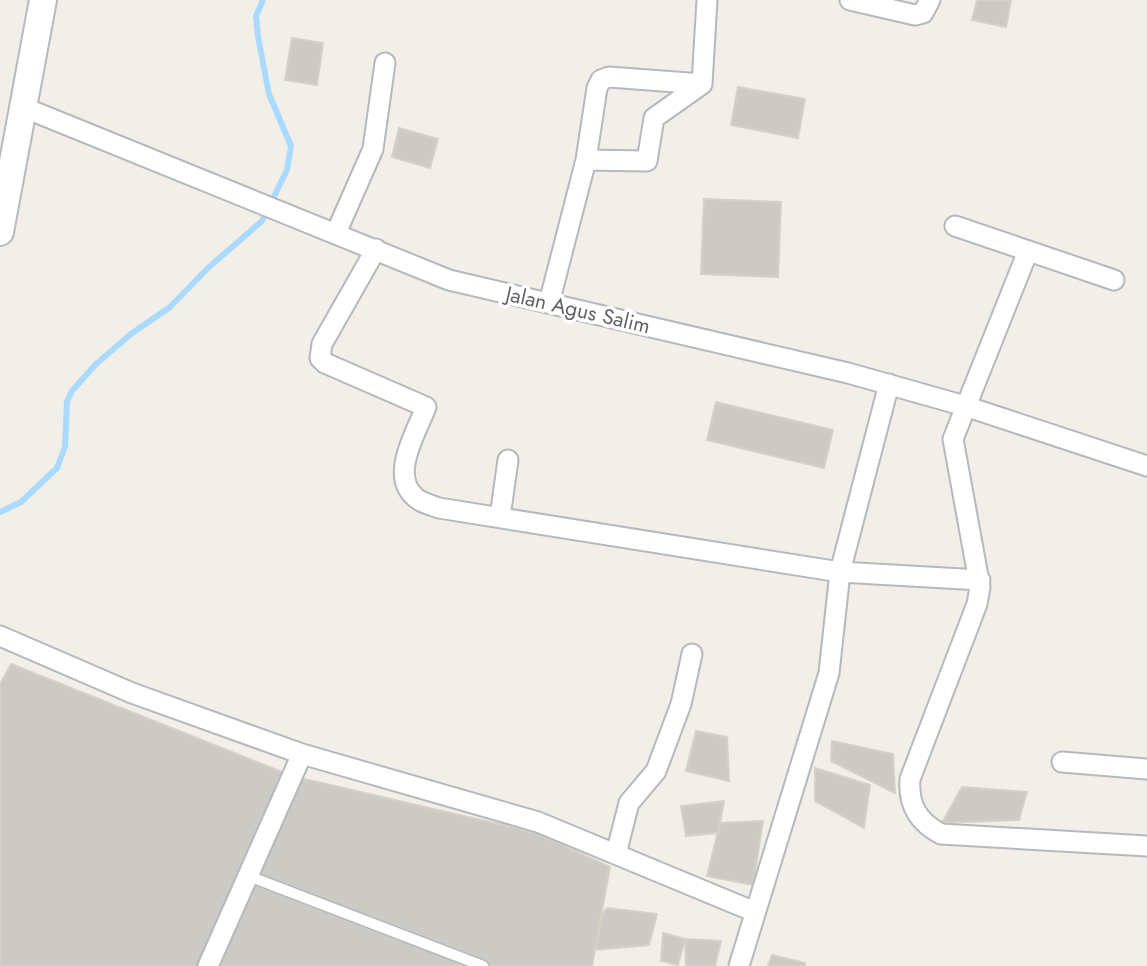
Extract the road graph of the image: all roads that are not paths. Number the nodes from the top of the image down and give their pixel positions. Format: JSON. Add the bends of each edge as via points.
{"nodes":[{"id":1,"x":43,"y":0,"type":"edge"},
{"id":2,"x":707,"y":0,"type":"edge"},
{"id":3,"x":850,"y":0,"type":"edge"},
{"id":4,"x":930,"y":0,"type":"edge"},
{"id":5,"x":385,"y":63,"type":"dead end"},
{"id":6,"x":702,"y":84,"type":"junction"},
{"id":7,"x":25,"y":108,"type":"junction"},
{"id":8,"x":586,"y":160,"type":"junction"},
{"id":9,"x":955,"y":226,"type":"dead end"},
{"id":10,"x":0,"y":232,"type":"edge"},
{"id":11,"x":336,"y":233,"type":"junction"},
{"id":12,"x":376,"y":249,"type":"junction"},
{"id":13,"x":1028,"y":251,"type":"junction"},
{"id":14,"x":1114,"y":280,"type":"dead end"},
{"id":15,"x":549,"y":303,"type":"junction"},
{"id":16,"x":889,"y":384,"type":"junction"},
{"id":17,"x":965,"y":406,"type":"junction"},
{"id":18,"x":508,"y":460,"type":"dead end"},
{"id":19,"x":1147,"y":466,"type":"edge"},
{"id":20,"x":500,"y":517,"type":"junction"},
{"id":21,"x":839,"y":572,"type":"junction"},
{"id":22,"x":979,"y":580,"type":"junction"},
{"id":23,"x":0,"y":636,"type":"edge"},
{"id":24,"x":692,"y":654,"type":"dead end"},
{"id":25,"x":302,"y":754,"type":"junction"},
{"id":26,"x":1062,"y":762,"type":"dead end"},
{"id":27,"x":1147,"y":769,"type":"edge"},
{"id":28,"x":1147,"y":846,"type":"edge"},
{"id":29,"x":616,"y":854,"type":"junction"},
{"id":30,"x":246,"y":874,"type":"junction"},
{"id":31,"x":755,"y":912,"type":"junction"},
{"id":32,"x":208,"y":966,"type":"edge"},
{"id":33,"x":483,"y":966,"type":"edge"},
{"id":34,"x":739,"y":966,"type":"edge"}],
"edges":[{"from":1,"to":7,"type":"main road"},
{"from":2,"to":6,"type":"street"},
{"from":3,"to":4,"type":"street","via":[[915,15],[923,13]]},
{"from":5,"to":11,"type":"street","via":[[373,149]]},
{"from":6,"to":8,"type":"street","via":[[654,118],[647,161]]},
{"from":6,"to":8,"type":"street","via":[[601,80]]},
{"from":7,"to":10,"type":"main road"},
{"from":7,"to":11,"type":"street","name":"Jalan Agus Salim"},
{"from":8,"to":15,"type":"street"},
{"from":9,"to":13,"type":"street"},
{"from":11,"to":12,"type":"street","name":"Jalan Agus Salim"},
{"from":12,"to":15,"type":"street","name":"Jalan Agus Salim","via":[[449,280]]},
{"from":12,"to":20,"type":"street","via":[[322,344],[320,359],[426,407],[404,465],[404,484],[415,498],[439,508]]},
{"from":13,"to":14,"type":"street"},
{"from":13,"to":17,"type":"street"},
{"from":15,"to":16,"type":"street","name":"Jalan Agus Salim"},
{"from":16,"to":17,"type":"street","name":"Jalan Agus Salim"},
{"from":16,"to":21,"type":"street"},
{"from":17,"to":19,"type":"street","name":"Jalan Agus Salim"},
{"from":17,"to":22,"type":"street","via":[[953,446]]},
{"from":18,"to":20,"type":"street"},
{"from":20,"to":21,"type":"street"},
{"from":21,"to":22,"type":"street"},
{"from":21,"to":31,"type":"street","via":[[829,673]]},
{"from":22,"to":28,"type":"street","via":[[977,604],[910,779],[909,794],[920,819],[941,834],[956,837]]},
{"from":23,"to":25,"type":"street","via":[[132,693]]},
{"from":24,"to":29,"type":"street","via":[[681,704],[656,771],[629,803]]},
{"from":25,"to":29,"type":"street","via":[[538,822]]},
{"from":25,"to":30,"type":"street"},
{"from":26,"to":27,"type":"street"},
{"from":29,"to":31,"type":"street"},
{"from":30,"to":32,"type":"street"},
{"from":30,"to":33,"type":"lane"},
{"from":31,"to":34,"type":"street"}]}
